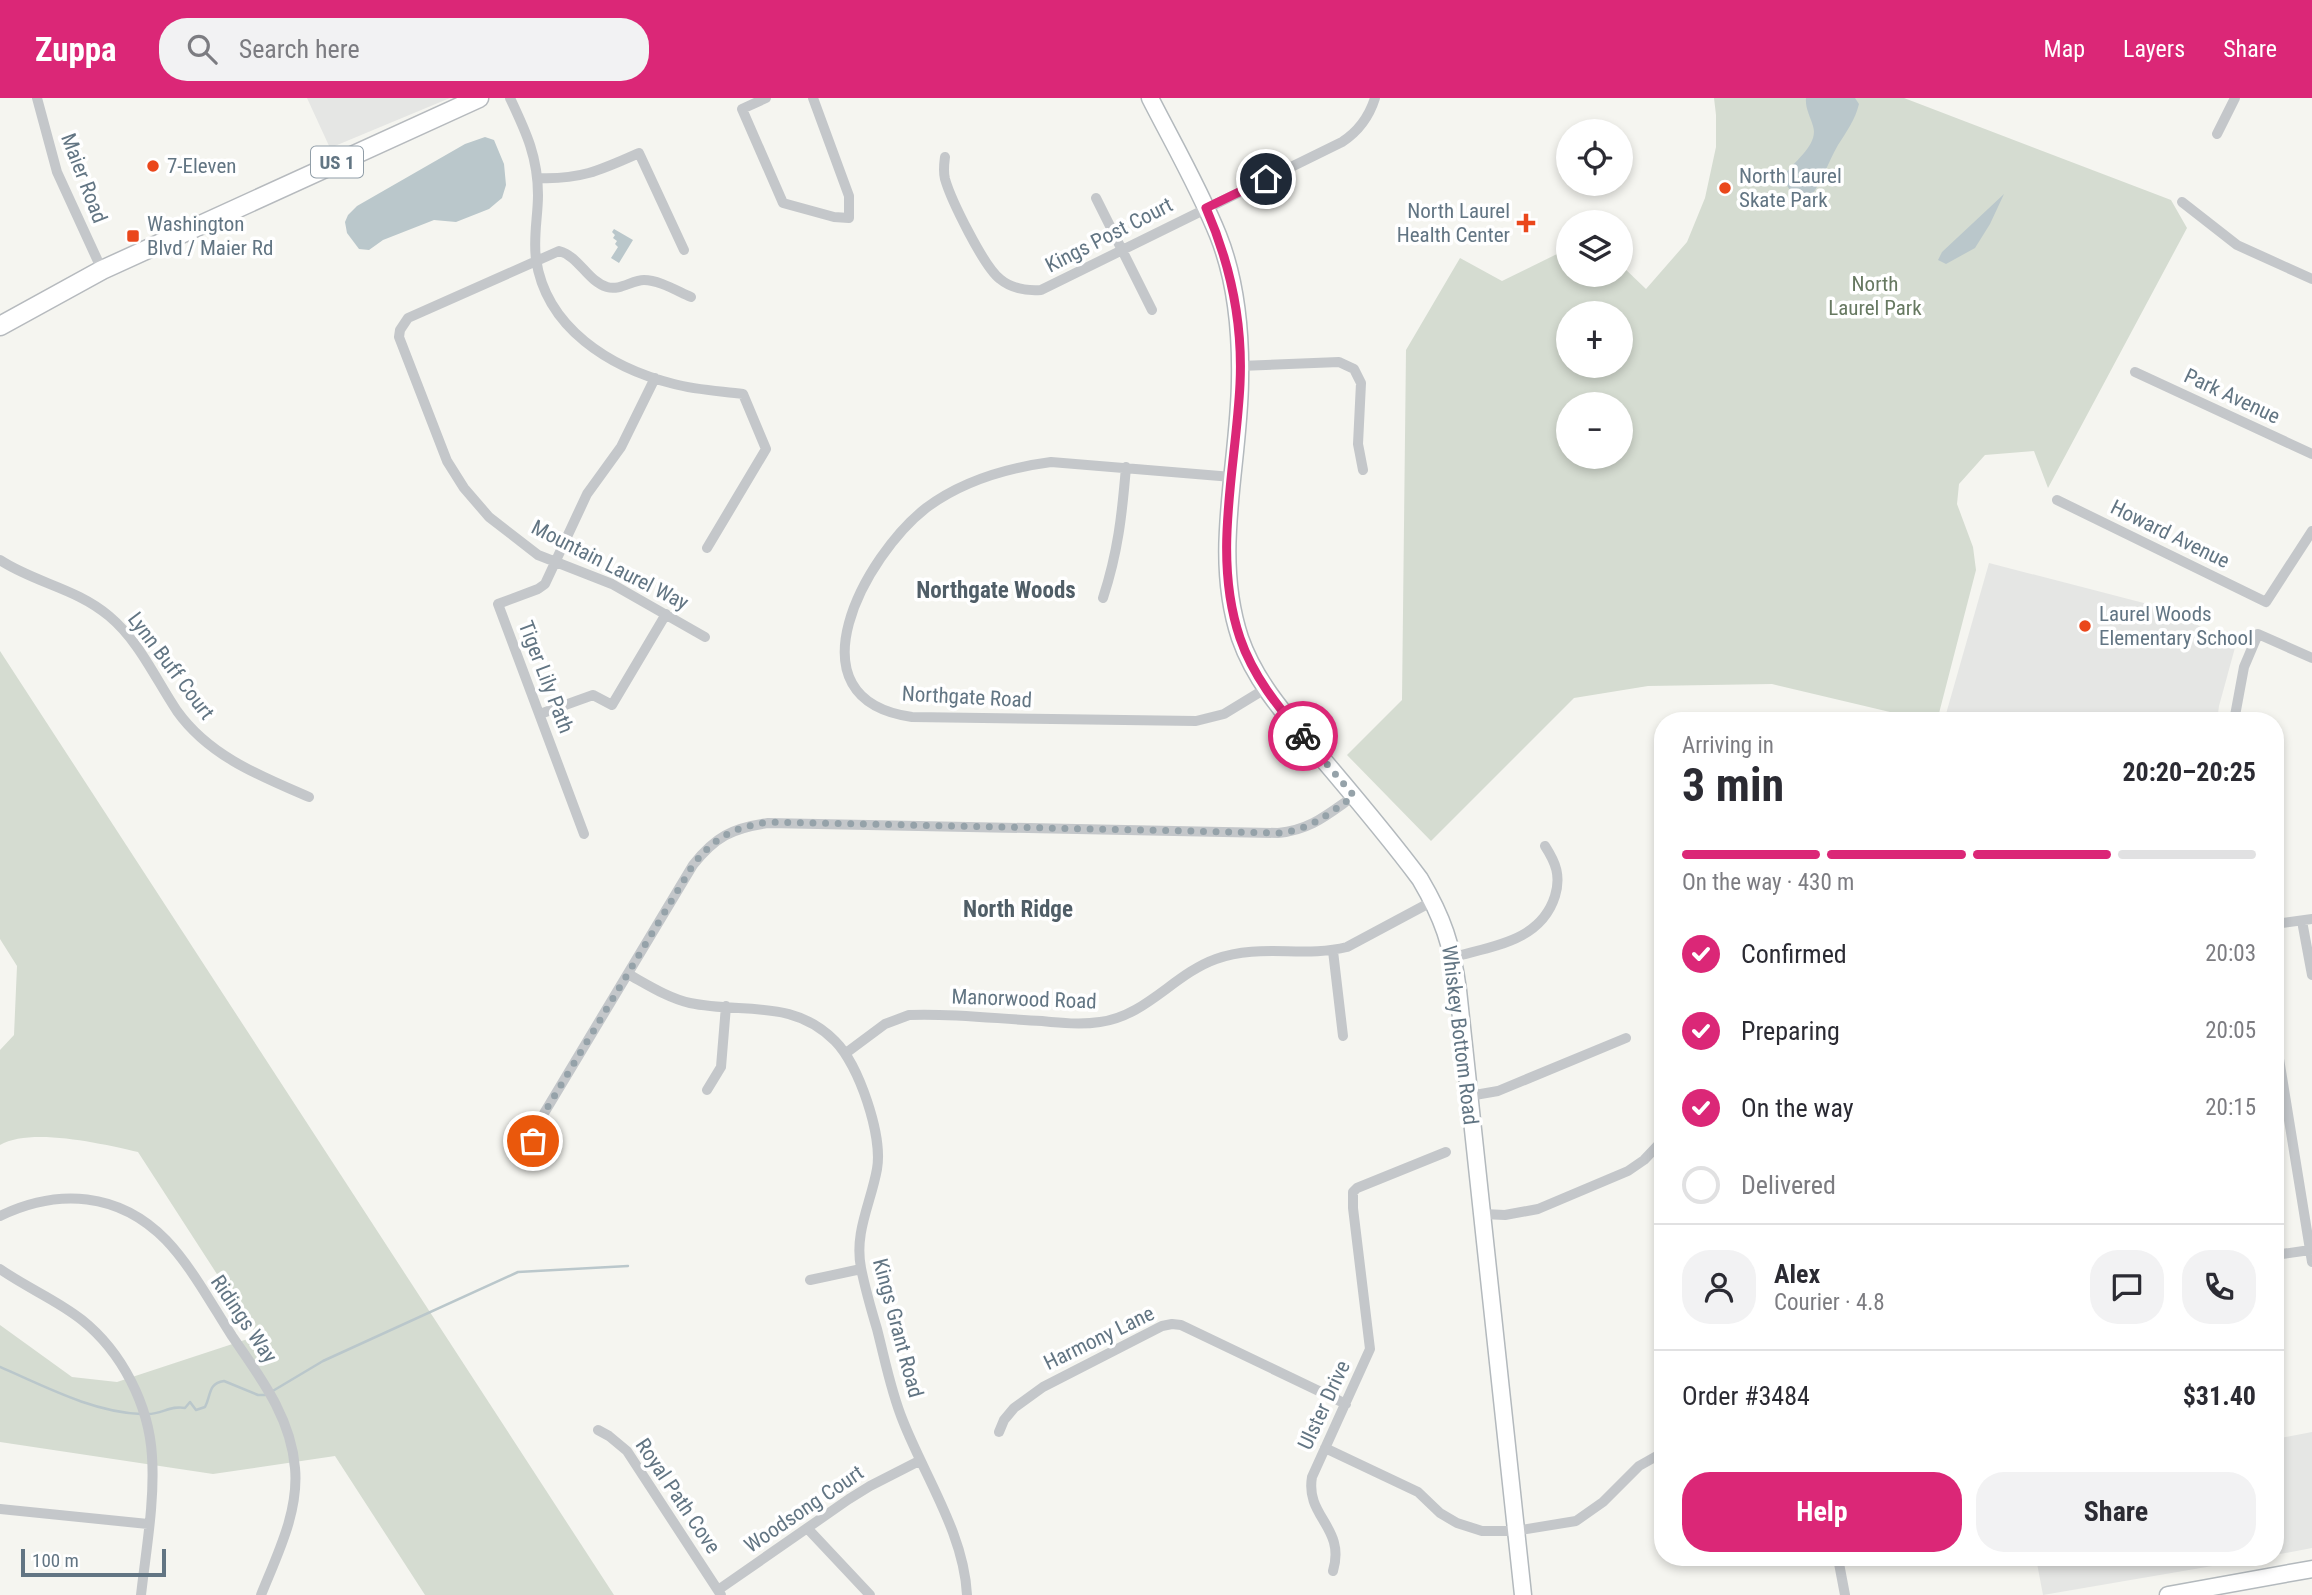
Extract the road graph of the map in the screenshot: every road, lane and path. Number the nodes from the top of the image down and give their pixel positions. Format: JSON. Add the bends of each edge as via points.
{"nodes":[{"id":1,"x":37,"y":98,"type":"edge"},
{"id":2,"x":479,"y":98,"type":"edge"},
{"id":3,"x":510,"y":98,"type":"edge"},
{"id":4,"x":766,"y":98,"type":"edge"},
{"id":5,"x":813,"y":98,"type":"edge"},
{"id":6,"x":1150,"y":98,"type":"edge"},
{"id":7,"x":1375,"y":98,"type":"edge"},
{"id":8,"x":2235,"y":98,"type":"edge"},
{"id":9,"x":2217,"y":134,"type":"dead end"},
{"id":10,"x":946,"y":157,"type":"dead end"},
{"id":11,"x":537,"y":178,"type":"junction"},
{"id":12,"x":1096,"y":198,"type":"dead end"},
{"id":13,"x":2182,"y":202,"type":"dead end"},
{"id":14,"x":1206,"y":208,"type":"junction"},
{"id":15,"x":684,"y":250,"type":"dead end"},
{"id":16,"x":1122,"y":250,"type":"junction"},
{"id":17,"x":536,"y":260,"type":"junction"},
{"id":18,"x":102,"y":270,"type":"junction"},
{"id":19,"x":2312,"y":279,"type":"edge"},
{"id":20,"x":691,"y":297,"type":"dead end"},
{"id":21,"x":1152,"y":310,"type":"dead end"},
{"id":22,"x":0,"y":326,"type":"edge"},
{"id":23,"x":1240,"y":366,"type":"junction"},
{"id":24,"x":2135,"y":372,"type":"dead end"},
{"id":25,"x":655,"y":378,"type":"junction"},
{"id":26,"x":2312,"y":454,"type":"edge"},
{"id":27,"x":1126,"y":467,"type":"junction"},
{"id":28,"x":1363,"y":470,"type":"dead end"},
{"id":29,"x":1231,"y":477,"type":"junction"},
{"id":30,"x":2057,"y":500,"type":"dead end"},
{"id":31,"x":2312,"y":531,"type":"edge"},
{"id":32,"x":707,"y":548,"type":"dead end"},
{"id":33,"x":0,"y":560,"type":"edge"},
{"id":34,"x":555,"y":563,"type":"junction"},
{"id":35,"x":1103,"y":598,"type":"dead end"},
{"id":36,"x":666,"y":614,"type":"junction"},
{"id":37,"x":705,"y":637,"type":"dead end"},
{"id":38,"x":2312,"y":658,"type":"edge"},
{"id":39,"x":1265,"y":689,"type":"junction"},
{"id":40,"x":2236,"y":712,"type":"edge"},
{"id":41,"x":540,"y":714,"type":"junction"},
{"id":42,"x":1354,"y":796,"type":"junction"},
{"id":43,"x":309,"y":797,"type":"dead end"},
{"id":44,"x":584,"y":834,"type":"dead end"},
{"id":45,"x":1545,"y":846,"type":"dead end"},
{"id":46,"x":1433,"y":901,"type":"junction"},
{"id":47,"x":2307,"y":920,"type":"edge"},
{"id":48,"x":2284,"y":923,"type":"edge"},
{"id":49,"x":1333,"y":951,"type":"junction"},
{"id":50,"x":1454,"y":957,"type":"junction"},
{"id":51,"x":628,"y":974,"type":"junction"},
{"id":52,"x":2312,"y":975,"type":"edge"},
{"id":53,"x":726,"y":1006,"type":"junction"},
{"id":54,"x":1343,"y":1036,"type":"dead end"},
{"id":55,"x":1626,"y":1038,"type":"dead end"},
{"id":56,"x":846,"y":1053,"type":"junction"},
{"id":57,"x":2284,"y":1088,"type":"edge"},
{"id":58,"x":707,"y":1090,"type":"dead end"},
{"id":59,"x":1469,"y":1096,"type":"junction"},
{"id":60,"x":1446,"y":1152,"type":"dead end"},
{"id":61,"x":1654,"y":1152,"type":"edge"},
{"id":62,"x":533,"y":1153,"type":"dead end"},
{"id":63,"x":2312,"y":1169,"type":"edge"},
{"id":64,"x":2298,"y":1172,"type":"junction"},
{"id":65,"x":1483,"y":1214,"type":"junction"},
{"id":66,"x":0,"y":1216,"type":"edge"},
{"id":67,"x":2310,"y":1250,"type":"junction"},
{"id":68,"x":2284,"y":1254,"type":"edge"},
{"id":69,"x":2312,"y":1262,"type":"edge"},
{"id":70,"x":0,"y":1269,"type":"edge"},
{"id":71,"x":861,"y":1269,"type":"junction"},
{"id":72,"x":810,"y":1280,"type":"dead end"},
{"id":73,"x":1346,"y":1404,"type":"junction"},
{"id":74,"x":598,"y":1430,"type":"dead end"},
{"id":75,"x":999,"y":1432,"type":"dead end"},
{"id":76,"x":1325,"y":1448,"type":"junction"},
{"id":77,"x":1654,"y":1458,"type":"edge"},
{"id":78,"x":919,"y":1461,"type":"junction"},
{"id":79,"x":0,"y":1509,"type":"edge"},
{"id":80,"x":148,"y":1524,"type":"junction"},
{"id":81,"x":808,"y":1529,"type":"junction"},
{"id":82,"x":1515,"y":1531,"type":"junction"},
{"id":83,"x":1840,"y":1566,"type":"edge"},
{"id":84,"x":2312,"y":1569,"type":"edge"},
{"id":85,"x":1333,"y":1571,"type":"dead end"},
{"id":86,"x":720,"y":1593,"type":"edge"},
{"id":87,"x":141,"y":1595,"type":"edge"},
{"id":88,"x":262,"y":1595,"type":"edge"},
{"id":89,"x":870,"y":1595,"type":"edge"},
{"id":90,"x":967,"y":1595,"type":"edge"},
{"id":91,"x":1523,"y":1595,"type":"edge"},
{"id":92,"x":1845,"y":1595,"type":"edge"},
{"id":93,"x":2168,"y":1595,"type":"edge"}],
"edges":[{"from":1,"to":18,"type":"street","name":"Maier Road","via":[[57,172]]},
{"from":2,"to":18,"type":"main road","number":"US 1"},
{"from":3,"to":11,"type":"street","via":[[532,146]]},
{"from":4,"to":5,"type":"street","via":[[742,109],[783,203],[849,218],[849,196]]},
{"from":6,"to":14,"type":"street","name":"Whiskey Bottom Road"},
{"from":7,"to":14,"type":"street","name":"Kings Post Court","via":[[1363,123],[1342,142]]},
{"from":8,"to":9,"type":"street"},
{"from":10,"to":16,"type":"street","name":"Kings Post Court","via":[[943,167],[948,188],[984,261],[1002,281],[1027,291],[1041,290]]},
{"from":11,"to":15,"type":"street","via":[[585,175],[639,153]]},
{"from":11,"to":17,"type":"street"},
{"from":12,"to":16,"type":"street"},
{"from":13,"to":19,"type":"street","via":[[2237,245]]},
{"from":14,"to":16,"type":"street","name":"Kings Post Court"},
{"from":14,"to":23,"type":"street","name":"Whiskey Bottom Road","via":[[1234,294]]},
{"from":16,"to":21,"type":"street"},
{"from":17,"to":20,"type":"street","name":"Mountain Laurel Way","via":[[559,251],[606,287],[646,280]]},
{"from":17,"to":25,"type":"street","via":[[550,302],[574,333],[592,349]]},
{"from":17,"to":34,"type":"street","name":"Mountain Laurel Way","via":[[408,318],[399,337],[454,475],[504,530]]},
{"from":18,"to":22,"type":"main road","number":"US 1"},
{"from":23,"to":28,"type":"street","via":[[1339,362],[1354,369],[1360,383],[1358,444]]},
{"from":23,"to":29,"type":"street","name":"Whiskey Bottom Road"},
{"from":24,"to":26,"type":"street","name":"Park Avenue"},
{"from":25,"to":32,"type":"street","via":[[743,394],[766,449]]},
{"from":25,"to":34,"type":"street","name":"Tiger Lily Path","via":[[621,447],[587,494]]},
{"from":27,"to":29,"type":"street","name":"Northgate Road"},
{"from":27,"to":35,"type":"street","via":[[1119,540]]},
{"from":27,"to":39,"type":"street","name":"Northgate Road","via":[[1026,465],[976,480],[928,507],[887,547],[860,593],[844,650],[852,681],[860,693],[883,709],[926,718],[1196,721],[1224,714]]},
{"from":29,"to":39,"type":"street","name":"Whiskey Bottom Road","via":[[1227,577],[1240,638]]},
{"from":30,"to":31,"type":"street","name":"Howard Avenue","via":[[2266,602]]},
{"from":33,"to":43,"type":"street","name":"Lynn Buff Court","via":[[79,596],[109,616],[138,648],[178,712],[201,738],[232,761]]},
{"from":34,"to":36,"type":"street","name":"Mountain Laurel Way","via":[[612,584]]},
{"from":34,"to":41,"type":"street","name":"Tiger Lily Path","via":[[538,589],[498,604]]},
{"from":36,"to":37,"type":"street","name":"Mountain Laurel Way"},
{"from":36,"to":41,"type":"street","via":[[612,705],[593,695]]},
{"from":38,"to":40,"type":"street","via":[[2259,634],[2244,667]]},
{"from":39,"to":42,"type":"street","name":"Whiskey Bottom Road"},
{"from":41,"to":44,"type":"street","name":"Tiger Lily Path"},
{"from":42,"to":46,"type":"street","name":"Whiskey Bottom Road"},
{"from":42,"to":51,"type":"street","via":[[1312,825],[1278,833],[749,825],[705,850]]},
{"from":45,"to":50,"type":"street","via":[[1558,880],[1551,908],[1542,921],[1516,940]]},
{"from":46,"to":49,"type":"street","name":"Manorwood Road","via":[[1359,942]]},
{"from":46,"to":50,"type":"street","name":"Whiskey Bottom Road"},
{"from":47,"to":48,"type":"street"},
{"from":47,"to":52,"type":"street"},
{"from":49,"to":54,"type":"street"},
{"from":49,"to":56,"type":"street","name":"Manorwood Road","via":[[1261,950],[1221,957],[1184,975],[1128,1014],[1100,1022],[909,1015],[885,1024]]},
{"from":50,"to":59,"type":"street","name":"Whiskey Bottom Road"},
{"from":51,"to":53,"type":"street","name":"Kings Grant Road","via":[[687,1002]]},
{"from":51,"to":62,"type":"street","via":[[540,1120]]},
{"from":53,"to":56,"type":"street","name":"Kings Grant Road","via":[[772,1009],[805,1019]]},
{"from":53,"to":58,"type":"street","via":[[722,1067]]},
{"from":55,"to":59,"type":"street","via":[[1498,1091]]},
{"from":56,"to":71,"type":"street","name":"Kings Grant Road","via":[[862,1083],[878,1156],[859,1237]]},
{"from":57,"to":64,"type":"street"},
{"from":59,"to":65,"type":"street","name":"Whiskey Bottom Road"},
{"from":60,"to":73,"type":"street","name":"Ulster Drive","via":[[1353,1192],[1370,1349]]},
{"from":61,"to":65,"type":"street","via":[[1628,1171],[1538,1209]]},
{"from":63,"to":64,"type":"street"},
{"from":64,"to":67,"type":"street"},
{"from":65,"to":82,"type":"street","name":"Whiskey Bottom Road"},
{"from":66,"to":88,"type":"street","name":"Ridings Way","via":[[40,1200],[99,1202],[136,1217],[180,1257],[263,1382],[287,1428],[295,1494]]},
{"from":67,"to":68,"type":"street"},
{"from":67,"to":69,"type":"street"},
{"from":70,"to":80,"type":"street","via":[[62,1306],[99,1336],[125,1370],[142,1409],[152,1454]]},
{"from":71,"to":72,"type":"street"},
{"from":71,"to":78,"type":"street","name":"Kings Grant Road","via":[[894,1395]]},
{"from":73,"to":75,"type":"street","name":"Harmony Lane","via":[[1172,1324],[1043,1387],[1014,1408]]},
{"from":73,"to":76,"type":"street","name":"Ulster Drive"},
{"from":74,"to":86,"type":"street","name":"Royal Path Cove","via":[[627,1451]]},
{"from":76,"to":82,"type":"street","via":[[1418,1492],[1457,1523],[1482,1531]]},
{"from":76,"to":85,"type":"street","name":"Ulster Drive","via":[[1312,1477],[1311,1496],[1333,1535]]},
{"from":77,"to":82,"type":"street","via":[[1576,1521]]},
{"from":78,"to":81,"type":"street","name":"Woodsong Court","via":[[870,1486]]},
{"from":78,"to":90,"type":"street","name":"Kings Grant Road","via":[[951,1530]]},
{"from":79,"to":80,"type":"street"},
{"from":80,"to":87,"type":"street"},
{"from":81,"to":86,"type":"street","name":"Woodsong Court"},
{"from":81,"to":89,"type":"street"},
{"from":82,"to":91,"type":"street","name":"Whiskey Bottom Road"},
{"from":83,"to":92,"type":"street"},
{"from":84,"to":93,"type":"street"}]}
